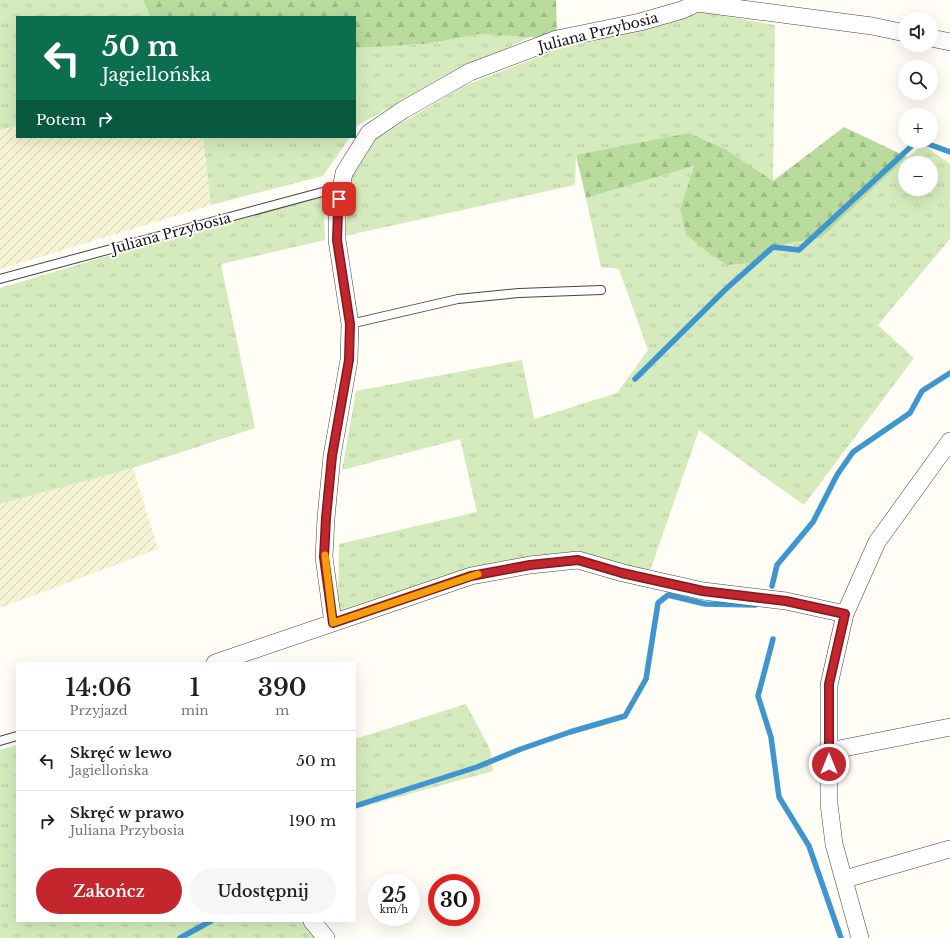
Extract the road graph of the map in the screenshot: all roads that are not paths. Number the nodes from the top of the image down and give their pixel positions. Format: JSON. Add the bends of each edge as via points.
{"nodes":[{"id":1,"x":697,"y":1,"type":"edge"},
{"id":2,"x":898,"y":32,"type":"edge"},
{"id":3,"x":938,"y":39,"type":"edge"},
{"id":4,"x":950,"y":42,"type":"edge"},
{"id":5,"x":341,"y":187,"type":"junction"},
{"id":6,"x":0,"y":279,"type":"edge"},
{"id":7,"x":601,"y":290,"type":"dead end"},
{"id":8,"x":350,"y":324,"type":"junction"},
{"id":9,"x":950,"y":440,"type":"edge"},
{"id":10,"x":845,"y":614,"type":"junction"},
{"id":11,"x":333,"y":623,"type":"junction"},
{"id":12,"x":218,"y":662,"type":"edge"},
{"id":13,"x":950,"y":727,"type":"edge"},
{"id":14,"x":16,"y":736,"type":"edge"},
{"id":15,"x":0,"y":741,"type":"edge"},
{"id":16,"x":829,"y":751,"type":"junction"},
{"id":17,"x":950,"y":849,"type":"edge"},
{"id":18,"x":845,"y":879,"type":"junction"},
{"id":19,"x":313,"y":922,"type":"edge"},
{"id":20,"x":326,"y":938,"type":"edge"},
{"id":21,"x":860,"y":938,"type":"edge"}],
"edges":[{"from":1,"to":2,"type":"street","name":"Juliana Przybosia"},
{"from":1,"to":5,"type":"street","name":"Juliana Przybosia","via":[[682,10],[640,22],[557,39],[470,72],[403,110],[369,133],[344,173]]},
{"from":3,"to":4,"type":"street"},
{"from":5,"to":6,"type":"lane","name":"Juliana Przybosia"},
{"from":5,"to":8,"type":"street","name":"Juliana Przybosia","via":[[337,240]]},
{"from":7,"to":8,"type":"lane","via":[[519,293],[458,299]]},
{"from":8,"to":11,"type":"street","name":"Juliana Przybosia","via":[[349,360],[332,456],[326,518],[324,557]]},
{"from":9,"to":10,"type":"street","via":[[877,542]]},
{"from":10,"to":11,"type":"street","via":[[786,601],[703,591],[622,573],[578,560],[530,565],[471,576]]},
{"from":10,"to":16,"type":"street","via":[[829,684]]},
{"from":11,"to":12,"type":"street"},
{"from":13,"to":16,"type":"street"},
{"from":14,"to":15,"type":"lane"},
{"from":16,"to":18,"type":"street","via":[[829,804],[834,844]]},
{"from":17,"to":18,"type":"street"},
{"from":18,"to":21,"type":"street"},
{"from":19,"to":20,"type":"street"}]}
